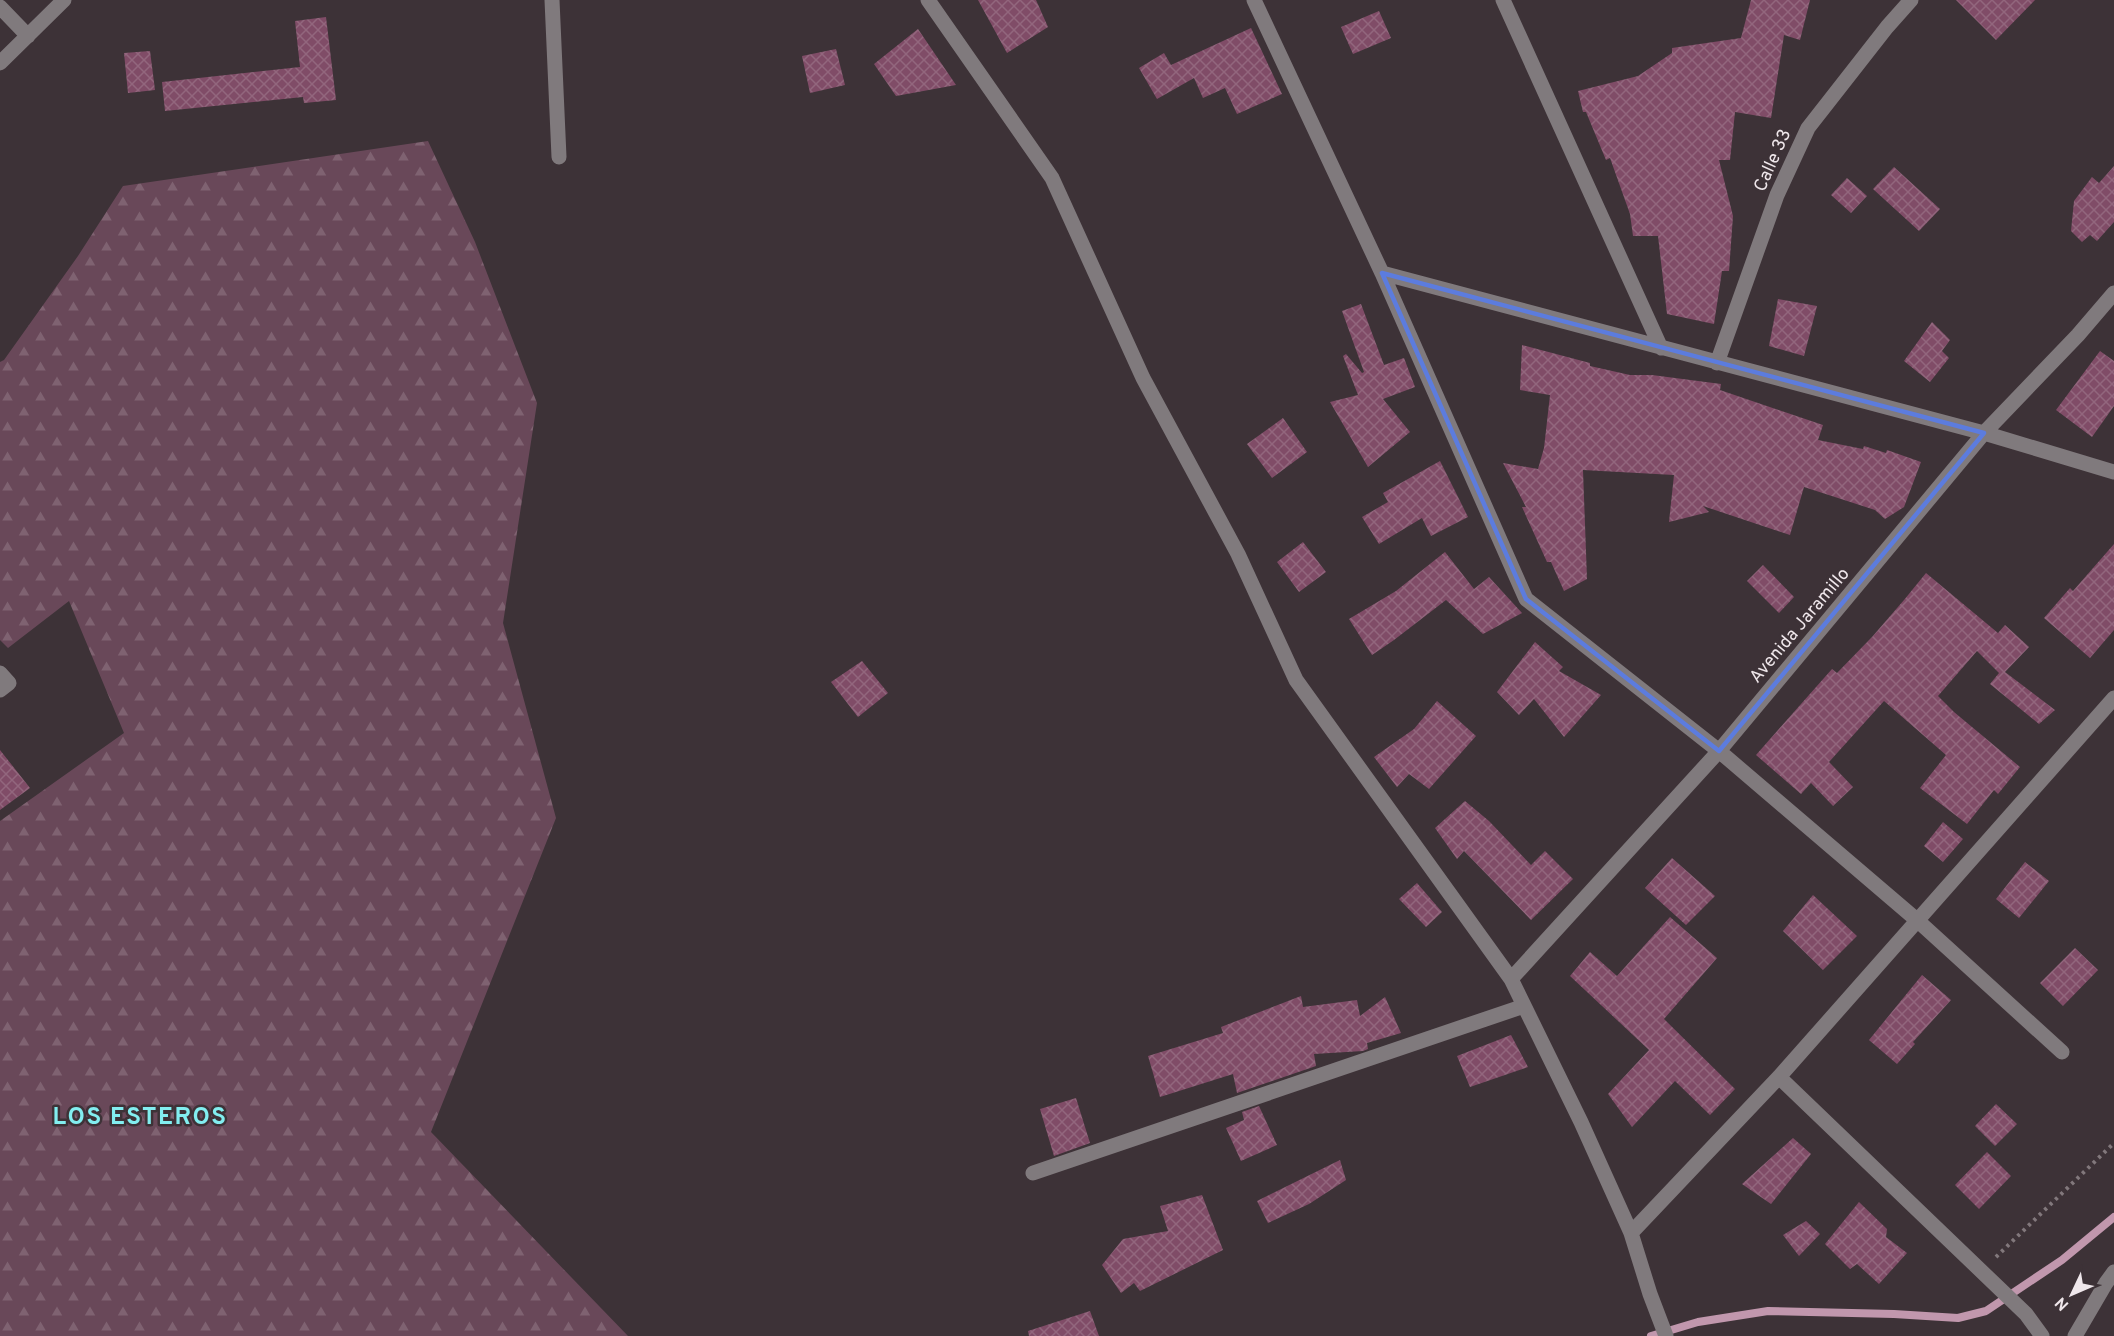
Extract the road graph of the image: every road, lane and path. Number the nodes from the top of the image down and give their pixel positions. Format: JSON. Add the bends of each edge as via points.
{"nodes":[{"id":1,"x":64,"y":0,"type":"edge"},
{"id":2,"x":552,"y":0,"type":"edge"},
{"id":3,"x":928,"y":0,"type":"edge"},
{"id":4,"x":1254,"y":0,"type":"edge"},
{"id":5,"x":1503,"y":0,"type":"edge"},
{"id":6,"x":1911,"y":0,"type":"edge"},
{"id":7,"x":0,"y":7,"type":"edge"},
{"id":8,"x":28,"y":36,"type":"junction"},
{"id":9,"x":0,"y":63,"type":"edge"},
{"id":10,"x":559,"y":157,"type":"dead end"},
{"id":11,"x":1382,"y":273,"type":"junction"},
{"id":12,"x":2114,"y":294,"type":"edge"},
{"id":13,"x":1661,"y":348,"type":"junction"},
{"id":14,"x":1717,"y":363,"type":"junction"},
{"id":15,"x":1984,"y":433,"type":"junction"},
{"id":16,"x":2114,"y":472,"type":"edge"},
{"id":17,"x":0,"y":673,"type":"edge"},
{"id":18,"x":0,"y":690,"type":"edge"},
{"id":19,"x":2114,"y":698,"type":"edge"},
{"id":20,"x":1719,"y":751,"type":"junction"},
{"id":21,"x":1918,"y":921,"type":"junction"},
{"id":22,"x":1511,"y":979,"type":"junction"},
{"id":23,"x":1524,"y":1006,"type":"junction"},
{"id":24,"x":2062,"y":1052,"type":"dead end"},
{"id":25,"x":1779,"y":1077,"type":"junction"},
{"id":26,"x":2114,"y":1143,"type":"edge"},
{"id":27,"x":1033,"y":1173,"type":"dead end"},
{"id":28,"x":1631,"y":1233,"type":"junction"},
{"id":29,"x":1982,"y":1271,"type":"junction"},
{"id":30,"x":2114,"y":1272,"type":"edge"},
{"id":31,"x":1666,"y":1336,"type":"edge"},
{"id":32,"x":2042,"y":1336,"type":"edge"},
{"id":33,"x":2075,"y":1336,"type":"edge"}],
"edges":[{"from":1,"to":8,"type":"street"},
{"from":2,"to":10,"type":"street"},
{"from":3,"to":22,"type":"street","via":[[1052,178],[1143,378],[1238,554],[1296,680]]},
{"from":4,"to":11,"type":"street"},
{"from":5,"to":13,"type":"street"},
{"from":6,"to":14,"type":"street","name":"Calle 33","via":[[1808,128],[1777,195]]},
{"from":7,"to":8,"type":"street"},
{"from":8,"to":9,"type":"street"},
{"from":11,"to":13,"type":"street"},
{"from":11,"to":20,"type":"street","via":[[1526,599]]},
{"from":12,"to":15,"type":"street","name":"Avenida Jaramillo"},
{"from":13,"to":14,"type":"street"},
{"from":14,"to":15,"type":"street"},
{"from":15,"to":16,"type":"street"},
{"from":15,"to":20,"type":"street","name":"Avenida Jaramillo"},
{"from":17,"to":18,"type":"street","via":[[9,683]]},
{"from":19,"to":21,"type":"street"},
{"from":20,"to":21,"type":"street"},
{"from":20,"to":22,"type":"street","name":"Avenida Jaramillo"},
{"from":21,"to":24,"type":"street"},
{"from":21,"to":25,"type":"street"},
{"from":22,"to":23,"type":"street"},
{"from":23,"to":27,"type":"street"},
{"from":23,"to":28,"type":"street"},
{"from":25,"to":28,"type":"street"},
{"from":25,"to":29,"type":"street"},
{"from":26,"to":29,"type":"path"},
{"from":28,"to":31,"type":"street"},
{"from":29,"to":32,"type":"street","via":[[2026,1314]]},
{"from":30,"to":33,"type":"street"}]}
